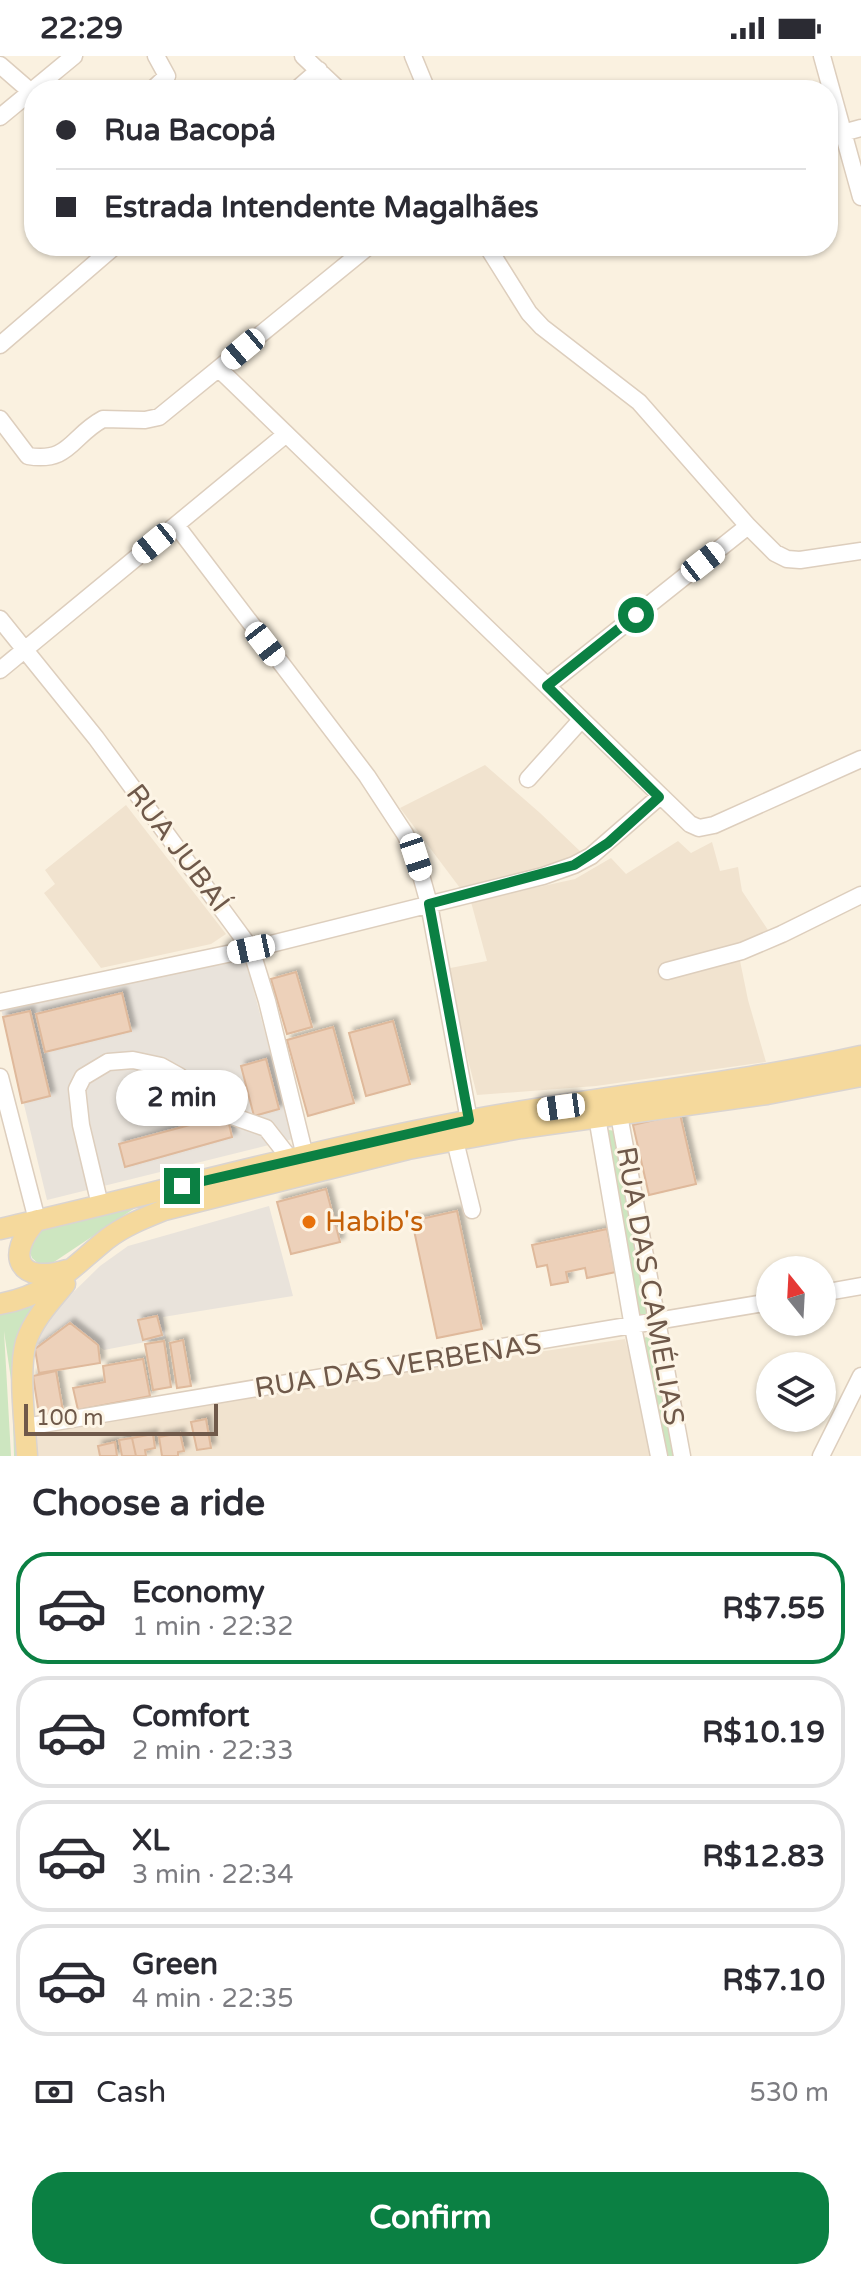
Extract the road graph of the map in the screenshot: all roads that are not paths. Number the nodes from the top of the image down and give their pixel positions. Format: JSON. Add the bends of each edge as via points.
{"nodes":[{"id":1,"x":74,"y":56,"type":"edge"},
{"id":2,"x":156,"y":56,"type":"edge"},
{"id":3,"x":303,"y":56,"type":"edge"},
{"id":4,"x":413,"y":56,"type":"edge"},
{"id":5,"x":822,"y":56,"type":"edge"},
{"id":6,"x":0,"y":65,"type":"edge"},
{"id":7,"x":319,"y":70,"type":"junction"},
{"id":8,"x":44,"y":80,"type":"edge"},
{"id":9,"x":163,"y":80,"type":"edge"},
{"id":10,"x":308,"y":80,"type":"edge"},
{"id":11,"x":329,"y":80,"type":"edge"},
{"id":12,"x":423,"y":80,"type":"edge"},
{"id":13,"x":826,"y":80,"type":"edge"},
{"id":14,"x":24,"y":86,"type":"edge"},
{"id":15,"x":24,"y":96,"type":"edge"},
{"id":16,"x":0,"y":117,"type":"edge"},
{"id":17,"x":861,"y":128,"type":"edge"},
{"id":18,"x":838,"y":134,"type":"edge"},
{"id":19,"x":838,"y":140,"type":"edge"},
{"id":20,"x":861,"y":197,"type":"edge"},
{"id":21,"x":103,"y":256,"type":"edge"},
{"id":22,"x":357,"y":256,"type":"edge"},
{"id":23,"x":493,"y":256,"type":"edge"},
{"id":24,"x":0,"y":345,"type":"edge"},
{"id":25,"x":219,"y":369,"type":"junction"},
{"id":26,"x":0,"y":419,"type":"edge"},
{"id":27,"x":285,"y":435,"type":"junction"},
{"id":28,"x":176,"y":525,"type":"junction"},
{"id":29,"x":748,"y":526,"type":"junction"},
{"id":30,"x":861,"y":551,"type":"edge"},
{"id":31,"x":0,"y":619,"type":"edge"},
{"id":32,"x":24,"y":650,"type":"junction"},
{"id":33,"x":0,"y":670,"type":"edge"},
{"id":34,"x":547,"y":686,"type":"junction"},
{"id":35,"x":581,"y":720,"type":"junction"},
{"id":36,"x":861,"y":759,"type":"edge"},
{"id":37,"x":528,"y":779,"type":"dead end"},
{"id":38,"x":659,"y":797,"type":"junction"},
{"id":39,"x":861,"y":895,"type":"edge"},
{"id":40,"x":429,"y":904,"type":"junction"},
{"id":41,"x":251,"y":949,"type":"junction"},
{"id":42,"x":667,"y":971,"type":"dead end"},
{"id":43,"x":0,"y":1002,"type":"edge"},
{"id":44,"x":861,"y":1056,"type":"edge"},
{"id":45,"x":861,"y":1076,"type":"edge"},
{"id":46,"x":0,"y":1077,"type":"edge"},
{"id":47,"x":619,"y":1115,"type":"junction"},
{"id":48,"x":597,"y":1117,"type":"junction"},
{"id":49,"x":469,"y":1120,"type":"junction"},
{"id":50,"x":455,"y":1141,"type":"junction"},
{"id":51,"x":298,"y":1158,"type":"junction"},
{"id":52,"x":100,"y":1205,"type":"junction"},
{"id":53,"x":472,"y":1210,"type":"dead end"},
{"id":54,"x":37,"y":1220,"type":"junction"},
{"id":55,"x":0,"y":1229,"type":"edge"},
{"id":56,"x":82,"y":1262,"type":"junction"},
{"id":57,"x":861,"y":1286,"type":"edge"},
{"id":58,"x":836,"y":1290,"type":"edge"},
{"id":59,"x":0,"y":1304,"type":"edge"},
{"id":60,"x":756,"y":1305,"type":"edge"},
{"id":61,"x":656,"y":1323,"type":"junction"},
{"id":62,"x":633,"y":1327,"type":"junction"},
{"id":63,"x":861,"y":1376,"type":"edge"},
{"id":64,"x":25,"y":1427,"type":"junction"},
{"id":65,"x":27,"y":1456,"type":"edge"},
{"id":66,"x":659,"y":1456,"type":"edge"},
{"id":67,"x":682,"y":1456,"type":"edge"},
{"id":68,"x":821,"y":1456,"type":"edge"}],
"edges":[{"from":1,"to":8,"type":"street"},
{"from":2,"to":9,"type":"street","via":[[165,68]]},
{"from":3,"to":7,"type":"street"},
{"from":4,"to":12,"type":"street"},
{"from":5,"to":13,"type":"street"},
{"from":6,"to":14,"type":"street"},
{"from":7,"to":10,"type":"street"},
{"from":7,"to":11,"type":"street"},
{"from":15,"to":16,"type":"street"},
{"from":17,"to":18,"type":"street"},
{"from":19,"to":20,"type":"street"},
{"from":21,"to":24,"type":"street"},
{"from":22,"to":25,"type":"street"},
{"from":23,"to":29,"type":"street","via":[[542,327],[639,402]]},
{"from":25,"to":26,"type":"street","via":[[159,417],[103,419],[54,457],[28,456]]},
{"from":25,"to":27,"type":"street"},
{"from":27,"to":28,"type":"street"},
{"from":27,"to":34,"type":"street"},
{"from":28,"to":32,"type":"street"},
{"from":28,"to":40,"type":"street","via":[[367,776],[416,857]]},
{"from":29,"to":30,"type":"street","via":[[787,559]]},
{"from":29,"to":34,"type":"street"},
{"from":31,"to":32,"type":"street","name":"RUA JUBAÍ"},
{"from":32,"to":33,"type":"street"},
{"from":32,"to":41,"type":"street","name":"RUA JUBAÍ","via":[[96,738]]},
{"from":34,"to":35,"type":"street"},
{"from":35,"to":37,"type":"street"},
{"from":35,"to":38,"type":"street"},
{"from":36,"to":38,"type":"street","via":[[709,827],[690,824]]},
{"from":38,"to":40,"type":"street","via":[[608,843],[574,865]]},
{"from":39,"to":42,"type":"street","via":[[742,951]]},
{"from":40,"to":41,"type":"street"},
{"from":40,"to":49,"type":"street"},
{"from":41,"to":43,"type":"street"},
{"from":41,"to":51,"type":"street","name":"RUA JUBAÍ","via":[[267,1001]]},
{"from":44,"to":49,"type":"main road"},
{"from":45,"to":47,"type":"main road"},
{"from":46,"to":54,"type":"street"},
{"from":47,"to":48,"type":"main road"},
{"from":47,"to":61,"type":"street","name":"RUA DAS CAMÉLIAS"},
{"from":48,"to":50,"type":"main road"},
{"from":48,"to":62,"type":"street","name":"RUA DAS CAMÉLIAS"},
{"from":49,"to":51,"type":"main road"},
{"from":50,"to":53,"type":"street"},
{"from":50,"to":56,"type":"main road","via":[[164,1210],[134,1222]]},
{"from":51,"to":52,"type":"main road"},
{"from":51,"to":52,"type":"street","via":[[266,1128],[215,1110],[161,1066],[108,1062],[83,1077],[77,1089]]},
{"from":52,"to":54,"type":"main road"},
{"from":54,"to":55,"type":"main road"},
{"from":54,"to":56,"type":"main road","via":[[18,1252],[27,1270],[49,1275]]},
{"from":56,"to":59,"type":"main road","via":[[50,1288]]},
{"from":56,"to":64,"type":"main road","via":[[41,1313],[26,1343]]},
{"from":57,"to":58,"type":"street"},
{"from":60,"to":61,"type":"street","name":"RUA DAS VERBENAS"},
{"from":61,"to":62,"type":"street","name":"RUA DAS VERBENAS"},
{"from":61,"to":67,"type":"street","name":"RUA DAS CAMÉLIAS"},
{"from":62,"to":64,"type":"street","name":"RUA DAS VERBENAS"},
{"from":62,"to":66,"type":"street","name":"RUA DAS CAMÉLIAS"},
{"from":63,"to":68,"type":"street"},
{"from":64,"to":65,"type":"main road"}]}
